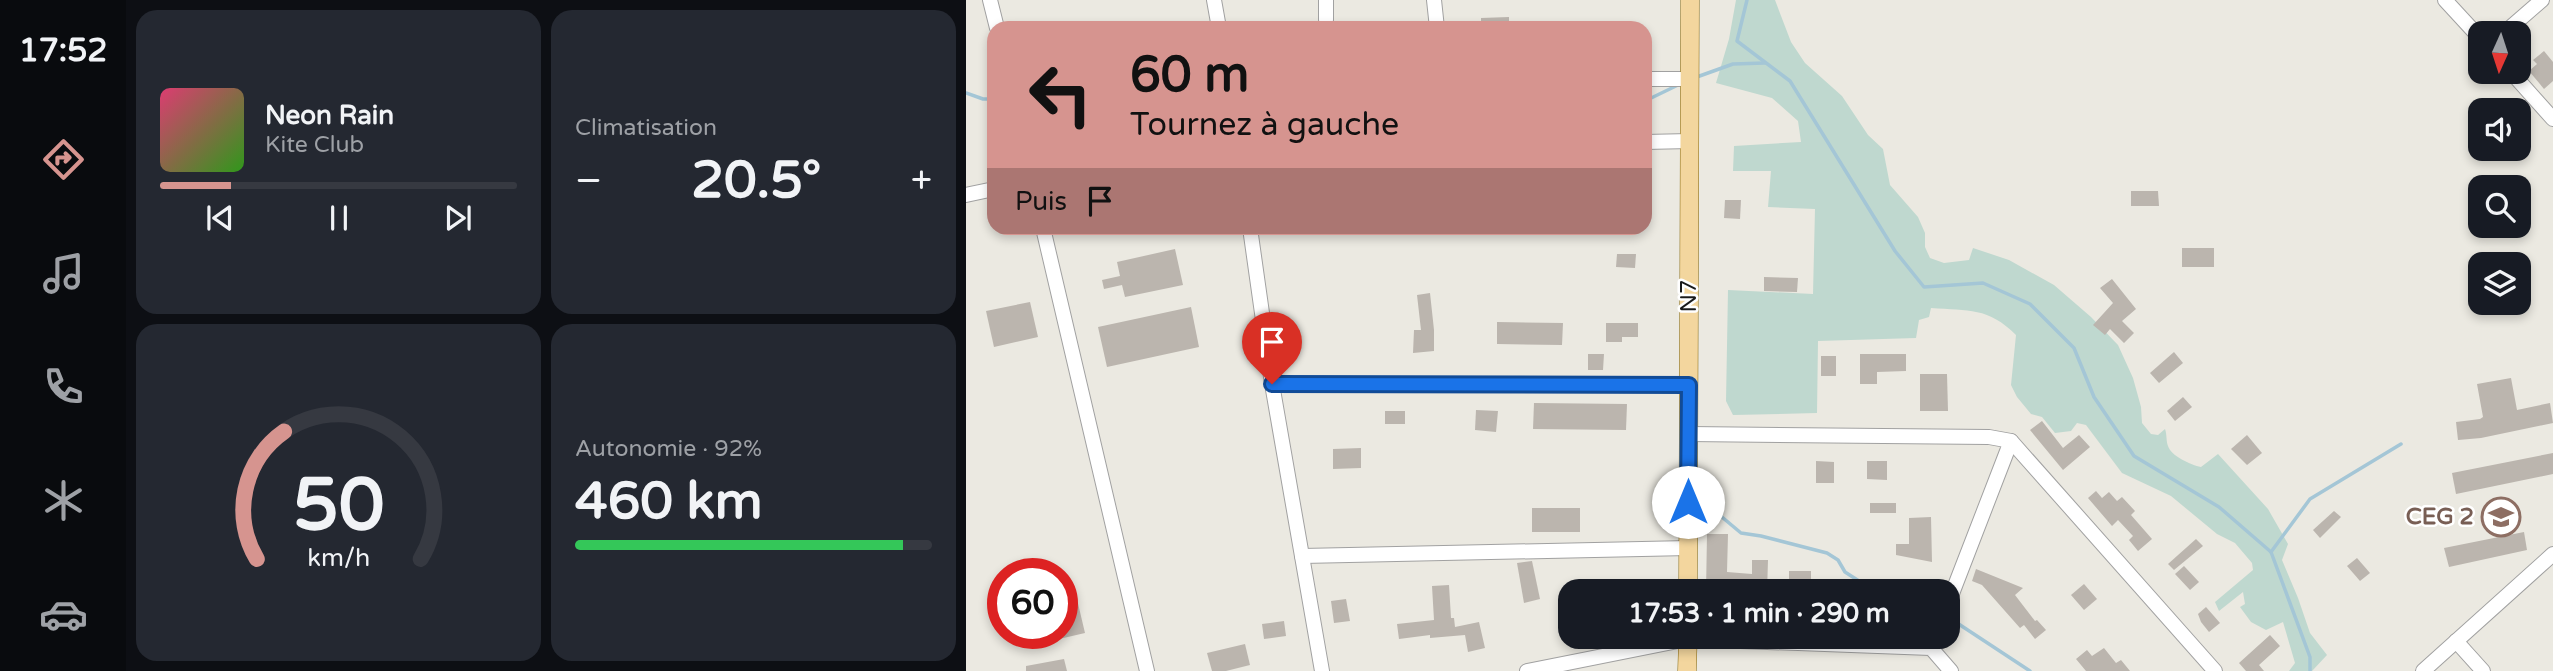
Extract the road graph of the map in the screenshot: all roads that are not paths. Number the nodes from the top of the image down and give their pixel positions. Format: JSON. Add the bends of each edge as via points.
{"nodes":[{"id":1,"x":990,"y":0,"type":"edge"},
{"id":2,"x":1214,"y":0,"type":"edge"},
{"id":3,"x":1326,"y":0,"type":"edge"},
{"id":4,"x":1434,"y":0,"type":"edge"},
{"id":5,"x":1690,"y":0,"type":"edge"},
{"id":6,"x":2445,"y":0,"type":"edge"},
{"id":7,"x":2542,"y":0,"type":"edge"},
{"id":8,"x":1326,"y":20,"type":"dead end"},
{"id":9,"x":995,"y":21,"type":"edge"},
{"id":10,"x":1218,"y":21,"type":"edge"},
{"id":11,"x":1436,"y":21,"type":"edge"},
{"id":12,"x":2518,"y":21,"type":"edge"},
{"id":13,"x":2468,"y":25,"type":"edge"},
{"id":14,"x":1652,"y":79,"type":"edge"},
{"id":15,"x":1690,"y":79,"type":"junction"},
{"id":16,"x":2522,"y":84,"type":"edge"},
{"id":17,"x":2553,"y":118,"type":"edge"},
{"id":18,"x":1689,"y":141,"type":"junction"},
{"id":19,"x":1652,"y":142,"type":"edge"},
{"id":20,"x":987,"y":190,"type":"edge"},
{"id":21,"x":966,"y":195,"type":"edge"},
{"id":22,"x":1046,"y":235,"type":"edge"},
{"id":23,"x":1251,"y":235,"type":"edge"},
{"id":24,"x":1272,"y":384,"type":"junction"},
{"id":25,"x":1689,"y":385,"type":"junction"},
{"id":26,"x":1689,"y":434,"type":"junction"},
{"id":27,"x":2011,"y":440,"type":"junction"},
{"id":28,"x":1689,"y":548,"type":"junction"},
{"id":29,"x":2553,"y":554,"type":"edge"},
{"id":30,"x":1302,"y":556,"type":"junction"},
{"id":31,"x":1688,"y":579,"type":"edge"},
{"id":32,"x":1958,"y":579,"type":"edge"},
{"id":33,"x":2456,"y":641,"type":"junction"},
{"id":34,"x":1634,"y":649,"type":"edge"},
{"id":35,"x":1688,"y":649,"type":"edge"},
{"id":36,"x":1937,"y":649,"type":"edge"},
{"id":37,"x":1147,"y":671,"type":"edge"},
{"id":38,"x":1322,"y":671,"type":"edge"},
{"id":39,"x":1527,"y":671,"type":"edge"},
{"id":40,"x":1687,"y":671,"type":"edge"},
{"id":41,"x":1951,"y":671,"type":"edge"},
{"id":42,"x":2214,"y":671,"type":"edge"},
{"id":43,"x":2423,"y":671,"type":"edge"},
{"id":44,"x":2483,"y":671,"type":"edge"}],
"edges":[{"from":1,"to":9,"type":"street"},
{"from":2,"to":10,"type":"street"},
{"from":3,"to":8,"type":"street"},
{"from":4,"to":11,"type":"street"},
{"from":5,"to":15,"type":"main road","name":"N7"},
{"from":6,"to":13,"type":"street"},
{"from":7,"to":12,"type":"street"},
{"from":14,"to":15,"type":"street"},
{"from":15,"to":18,"type":"main road","name":"N7"},
{"from":16,"to":17,"type":"street"},
{"from":18,"to":19,"type":"street"},
{"from":18,"to":25,"type":"main road","name":"N7"},
{"from":20,"to":21,"type":"street"},
{"from":22,"to":37,"type":"street"},
{"from":23,"to":24,"type":"street"},
{"from":24,"to":25,"type":"street"},
{"from":24,"to":30,"type":"street"},
{"from":25,"to":26,"type":"main road","name":"N7"},
{"from":26,"to":27,"type":"street"},
{"from":26,"to":28,"type":"main road","name":"N7"},
{"from":27,"to":32,"type":"street"},
{"from":27,"to":42,"type":"street"},
{"from":28,"to":30,"type":"street"},
{"from":28,"to":31,"type":"main road","name":"N7"},
{"from":29,"to":33,"type":"street"},
{"from":30,"to":38,"type":"street"},
{"from":33,"to":43,"type":"street"},
{"from":33,"to":44,"type":"street"},
{"from":34,"to":39,"type":"street"},
{"from":35,"to":40,"type":"main road"},
{"from":36,"to":41,"type":"street"}]}
